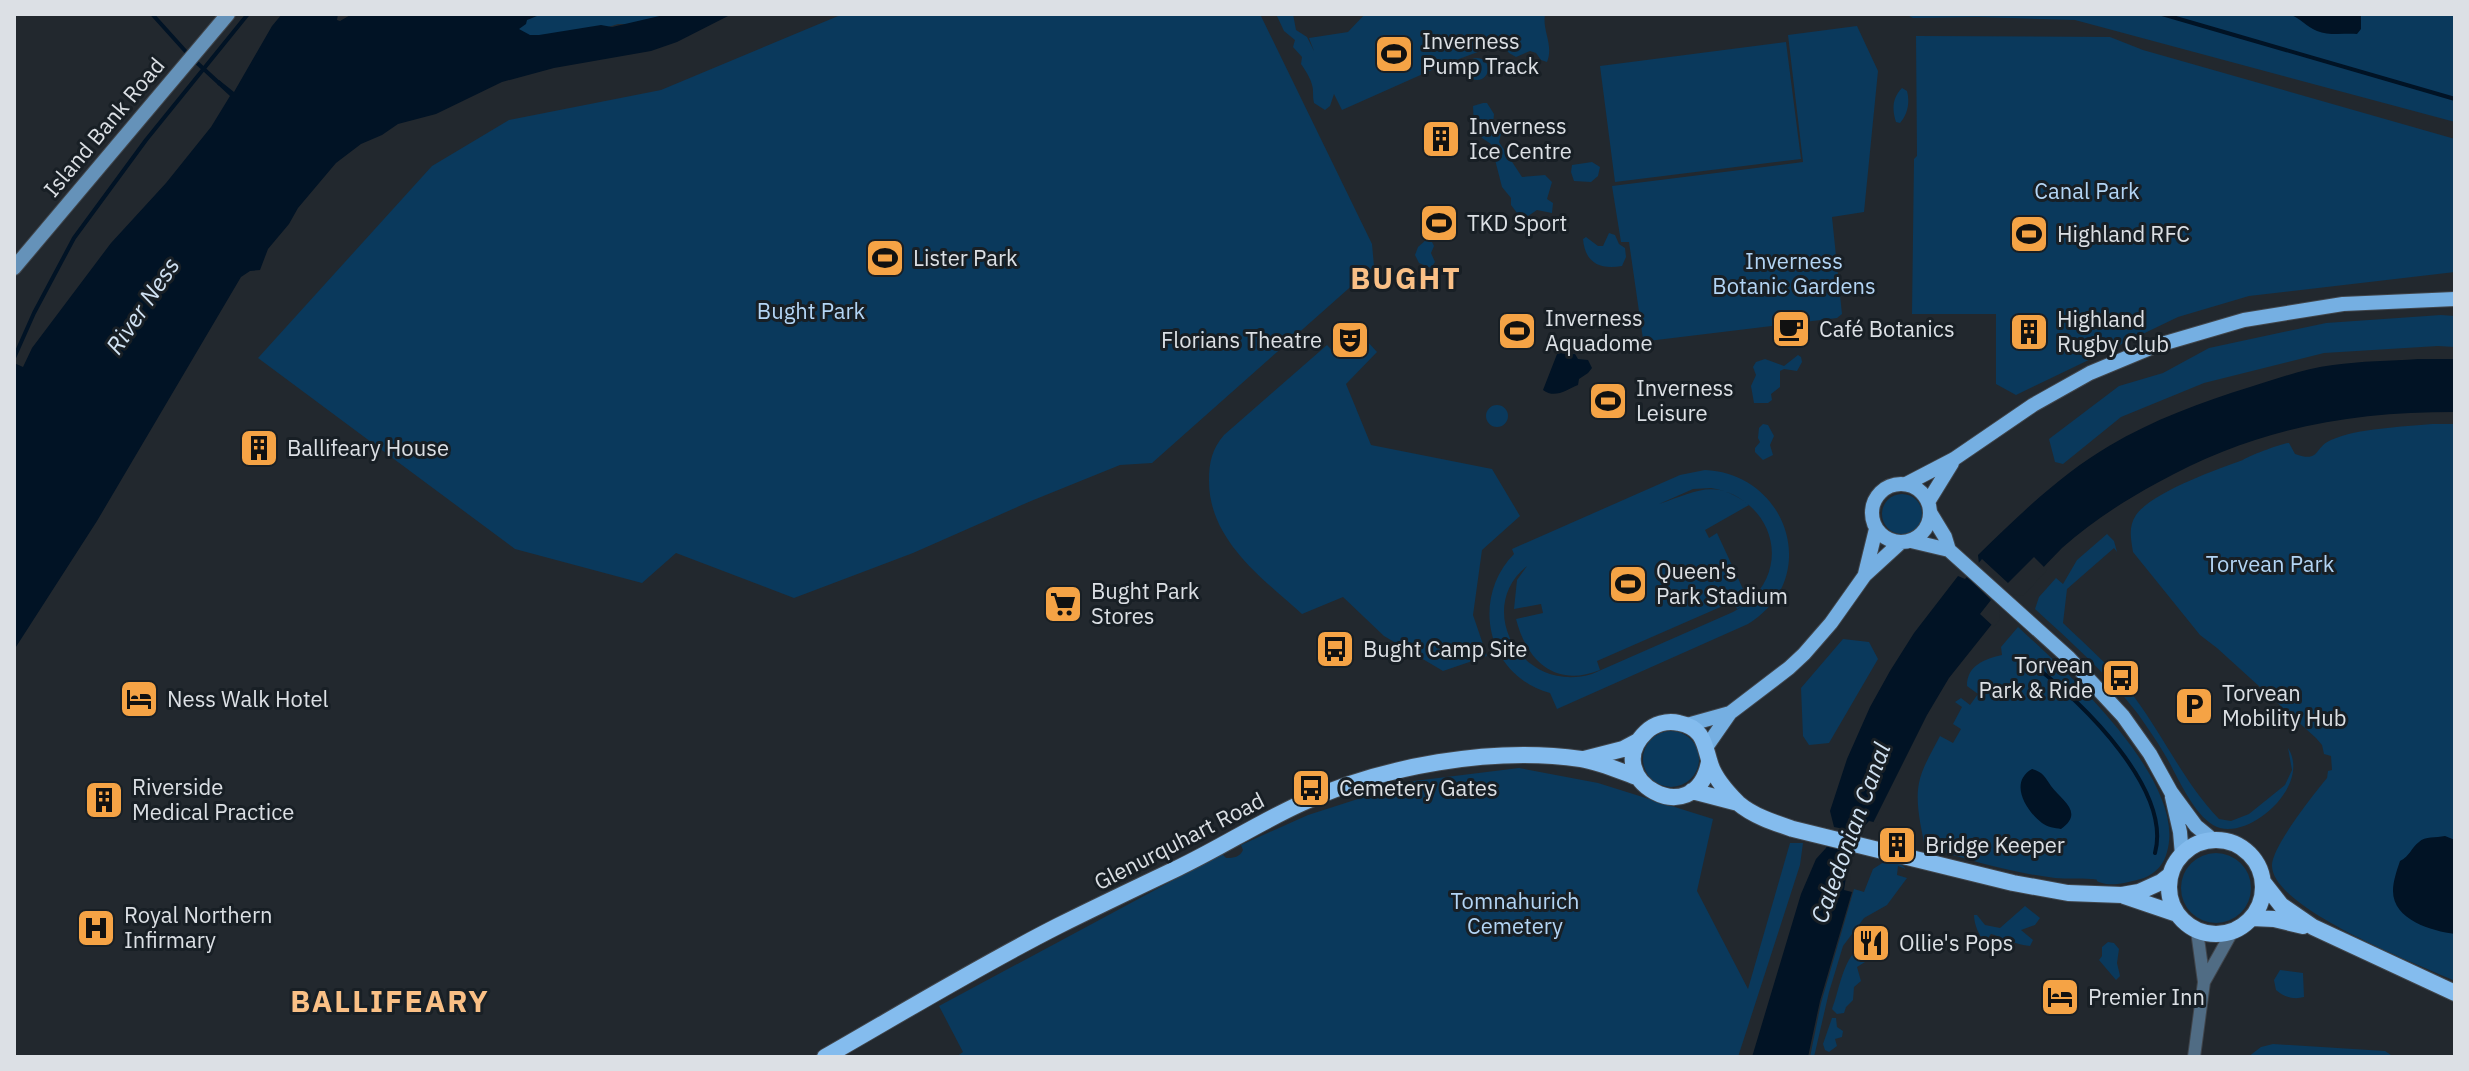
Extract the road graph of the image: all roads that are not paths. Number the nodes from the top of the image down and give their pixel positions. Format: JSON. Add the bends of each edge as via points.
{"nodes":[{"id":1,"x":228,"y":14,"type":"edge"},
{"id":2,"x":14,"y":268,"type":"edge"},
{"id":3,"x":2455,"y":299,"type":"edge"},
{"id":4,"x":1954,"y":459,"type":"junction"},
{"id":5,"x":1906,"y":484,"type":"junction"},
{"id":6,"x":1929,"y":508,"type":"junction"},
{"id":7,"x":1876,"y":529,"type":"junction"},
{"id":8,"x":1906,"y":542,"type":"junction"},
{"id":9,"x":1949,"y":550,"type":"junction"},
{"id":10,"x":1865,"y":575,"type":"junction"},
{"id":11,"x":1730,"y":713,"type":"junction"},
{"id":12,"x":1687,"y":725,"type":"junction"},
{"id":13,"x":1638,"y":741,"type":"junction"},
{"id":14,"x":1708,"y":754,"type":"junction"},
{"id":15,"x":1583,"y":760,"type":"junction"},
{"id":16,"x":1639,"y":778,"type":"junction"},
{"id":17,"x":1692,"y":791,"type":"junction"},
{"id":18,"x":2171,"y":792,"type":"junction"},
{"id":19,"x":1738,"y":803,"type":"junction"},
{"id":20,"x":2213,"y":840,"type":"junction"},
{"id":21,"x":2182,"y":855,"type":"junction"},
{"id":22,"x":2170,"y":875,"type":"junction"},
{"id":23,"x":2263,"y":882,"type":"junction"},
{"id":24,"x":2122,"y":895,"type":"junction"},
{"id":25,"x":2177,"y":914,"type":"junction"},
{"id":26,"x":2252,"y":918,"type":"junction"},
{"id":27,"x":2313,"y":927,"type":"junction"},
{"id":28,"x":2197,"y":931,"type":"junction"},
{"id":29,"x":2232,"y":932,"type":"junction"},
{"id":30,"x":2204,"y":982,"type":"junction"},
{"id":31,"x":2455,"y":993,"type":"edge"},
{"id":32,"x":825,"y":1057,"type":"edge"},
{"id":33,"x":2194,"y":1057,"type":"edge"}],
"edges":[{"from":1,"to":2,"type":"main road","name":"Island Bank Road"},
{"from":3,"to":4,"type":"main road","via":[[2343,304],[2244,320],[2155,346],[2044,398]]},
{"from":4,"to":5,"type":"main road"},
{"from":4,"to":6,"type":"main road"},
{"from":5,"to":6,"type":"main road","via":[[1923,493]]},
{"from":5,"to":7,"type":"main road","via":[[1879,493],[1871,511]]},
{"from":6,"to":8,"type":"main road","via":[[1925,531]]},
{"from":6,"to":9,"type":"main road"},
{"from":7,"to":8,"type":"main road"},
{"from":7,"to":10,"type":"main road"},
{"from":8,"to":9,"type":"main road"},
{"from":8,"to":10,"type":"main road"},
{"from":9,"to":18,"type":"main road","via":[[2102,691],[2150,754]]},
{"from":10,"to":11,"type":"main road","via":[[1804,654]]},
{"from":11,"to":12,"type":"main road"},
{"from":11,"to":14,"type":"main road"},
{"from":12,"to":13,"type":"highway","via":[[1660,724]]},
{"from":12,"to":14,"type":"highway","via":[[1699,734]]},
{"from":13,"to":15,"type":"highway","name":"Glenurquhart Road"},
{"from":13,"to":16,"type":"highway","via":[[1633,760]]},
{"from":14,"to":17,"type":"highway","via":[[1704,779]]},
{"from":14,"to":19,"type":"highway"},
{"from":15,"to":16,"type":"highway","name":"Glenurquhart Road"},
{"from":15,"to":32,"type":"highway","name":"Glenurquhart Road","via":[[1540,756],[1435,764],[1370,777],[1320,795],[1056,927]]},
{"from":16,"to":17,"type":"highway","via":[[1658,795],[1676,797]]},
{"from":17,"to":19,"type":"highway"},
{"from":18,"to":20,"type":"main road"},
{"from":18,"to":21,"type":"main road"},
{"from":19,"to":24,"type":"highway","via":[[1781,825],[2027,886]]},
{"from":20,"to":21,"type":"highway"},
{"from":20,"to":23,"type":"highway","via":[[2243,849],[2258,866]]},
{"from":21,"to":22,"type":"highway"},
{"from":22,"to":24,"type":"highway"},
{"from":22,"to":25,"type":"highway"},
{"from":23,"to":26,"type":"highway"},
{"from":23,"to":27,"type":"highway","via":[[2281,905]]},
{"from":24,"to":25,"type":"highway"},
{"from":25,"to":28,"type":"highway"},
{"from":26,"to":27,"type":"highway"},
{"from":26,"to":29,"type":"highway"},
{"from":27,"to":31,"type":"highway"},
{"from":28,"to":29,"type":"highway"},
{"from":28,"to":30,"type":"street"},
{"from":29,"to":30,"type":"street"},
{"from":30,"to":33,"type":"street"}]}
